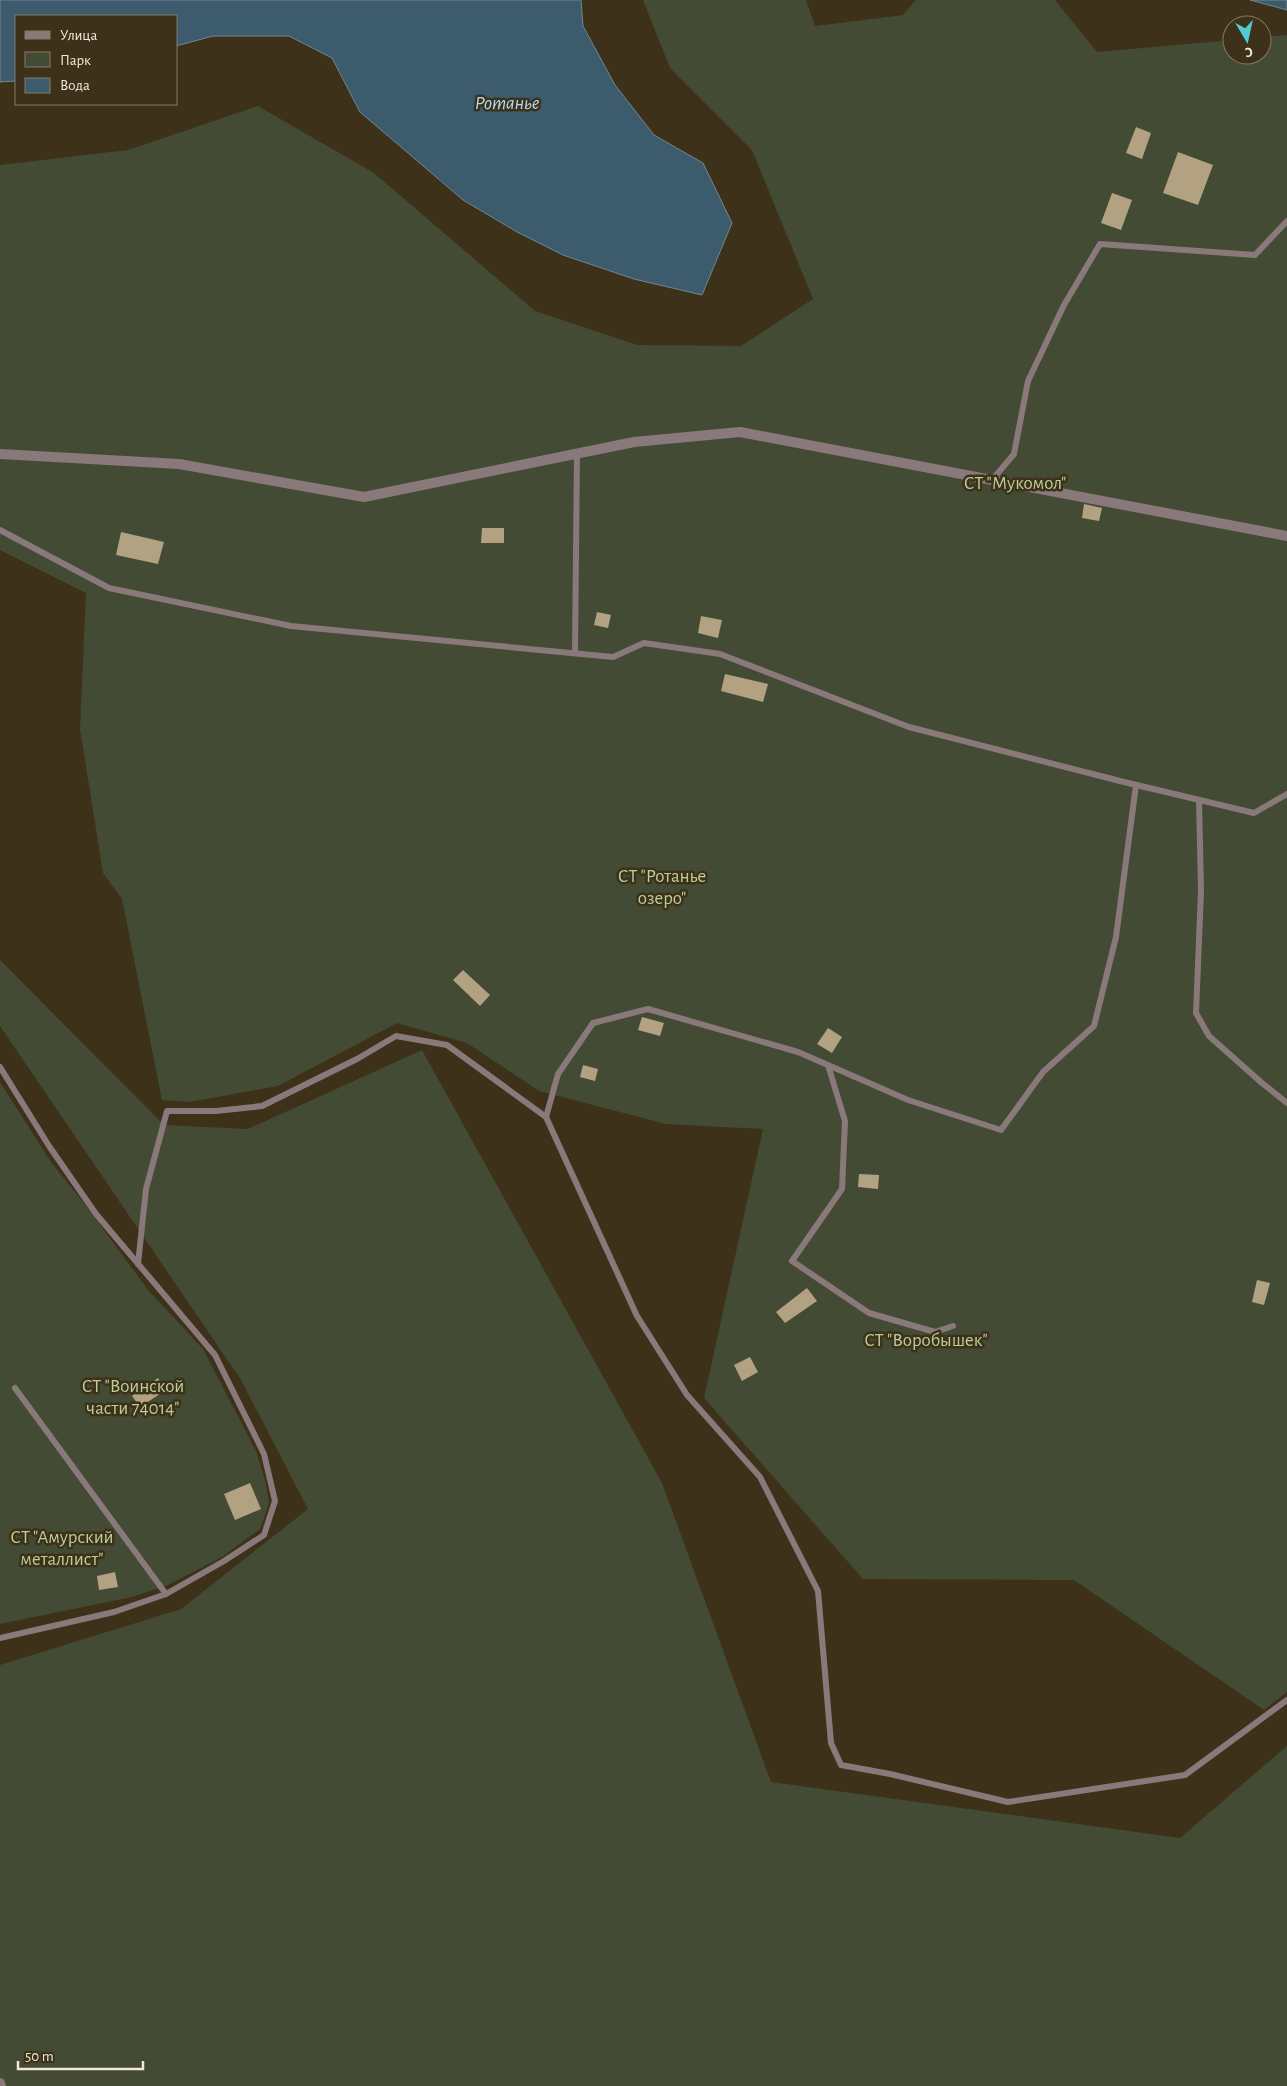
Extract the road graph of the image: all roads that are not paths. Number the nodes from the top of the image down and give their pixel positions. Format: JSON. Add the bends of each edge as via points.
{"nodes":[{"id":1,"x":1287,"y":221,"type":"edge"},
{"id":2,"x":577,"y":453,"type":"junction"},
{"id":3,"x":0,"y":454,"type":"edge"},
{"id":4,"x":992,"y":480,"type":"junction"},
{"id":5,"x":0,"y":530,"type":"edge"},
{"id":6,"x":1287,"y":536,"type":"edge"},
{"id":7,"x":575,"y":653,"type":"junction"},
{"id":8,"x":1136,"y":785,"type":"junction"},
{"id":9,"x":1287,"y":794,"type":"edge"},
{"id":10,"x":1200,"y":800,"type":"junction"},
{"id":11,"x":828,"y":1065,"type":"junction"},
{"id":12,"x":0,"y":1067,"type":"edge"},
{"id":13,"x":1287,"y":1103,"type":"edge"},
{"id":14,"x":546,"y":1117,"type":"junction"},
{"id":15,"x":138,"y":1264,"type":"junction"},
{"id":16,"x":953,"y":1326,"type":"dead end"},
{"id":17,"x":15,"y":1388,"type":"dead end"},
{"id":18,"x":166,"y":1594,"type":"junction"},
{"id":19,"x":0,"y":1638,"type":"edge"},
{"id":20,"x":1287,"y":1700,"type":"edge"}],
"edges":[{"from":1,"to":4,"type":"lane","via":[[1255,255],[1100,244],[1064,305],[1028,381],[1014,454]]},
{"from":2,"to":3,"type":"street","via":[[364,497],[179,464]]},
{"from":2,"to":4,"type":"street","via":[[634,442],[740,432]]},
{"from":2,"to":7,"type":"lane"},
{"from":4,"to":6,"type":"street"},
{"from":5,"to":7,"type":"lane","via":[[109,588],[291,626]]},
{"from":7,"to":8,"type":"lane","via":[[613,657],[644,643],[720,654],[909,728]]},
{"from":8,"to":10,"type":"lane"},
{"from":8,"to":11,"type":"lane","via":[[1116,937],[1094,1026],[1043,1072],[1001,1130],[908,1100]]},
{"from":9,"to":10,"type":"lane","via":[[1254,813]]},
{"from":10,"to":13,"type":"lane","via":[[1201,891],[1196,1013],[1209,1036]]},
{"from":11,"to":14,"type":"lane","via":[[798,1052],[648,1009],[594,1023],[558,1074]]},
{"from":11,"to":16,"type":"lane","via":[[845,1121],[842,1189],[792,1261],[868,1313],[935,1332]]},
{"from":12,"to":15,"type":"lane","via":[[96,1214]]},
{"from":14,"to":15,"type":"lane","via":[[447,1044],[396,1036],[262,1106],[167,1112],[146,1189]]},
{"from":14,"to":20,"type":"lane","via":[[637,1316],[687,1395],[760,1477],[818,1590],[830,1743],[841,1765],[1008,1802],[1185,1775]]},
{"from":15,"to":18,"type":"lane","via":[[215,1355],[264,1454],[275,1501],[264,1535],[224,1562]]},
{"from":17,"to":18,"type":"lane"},
{"from":18,"to":19,"type":"lane","via":[[114,1612]]}]}
